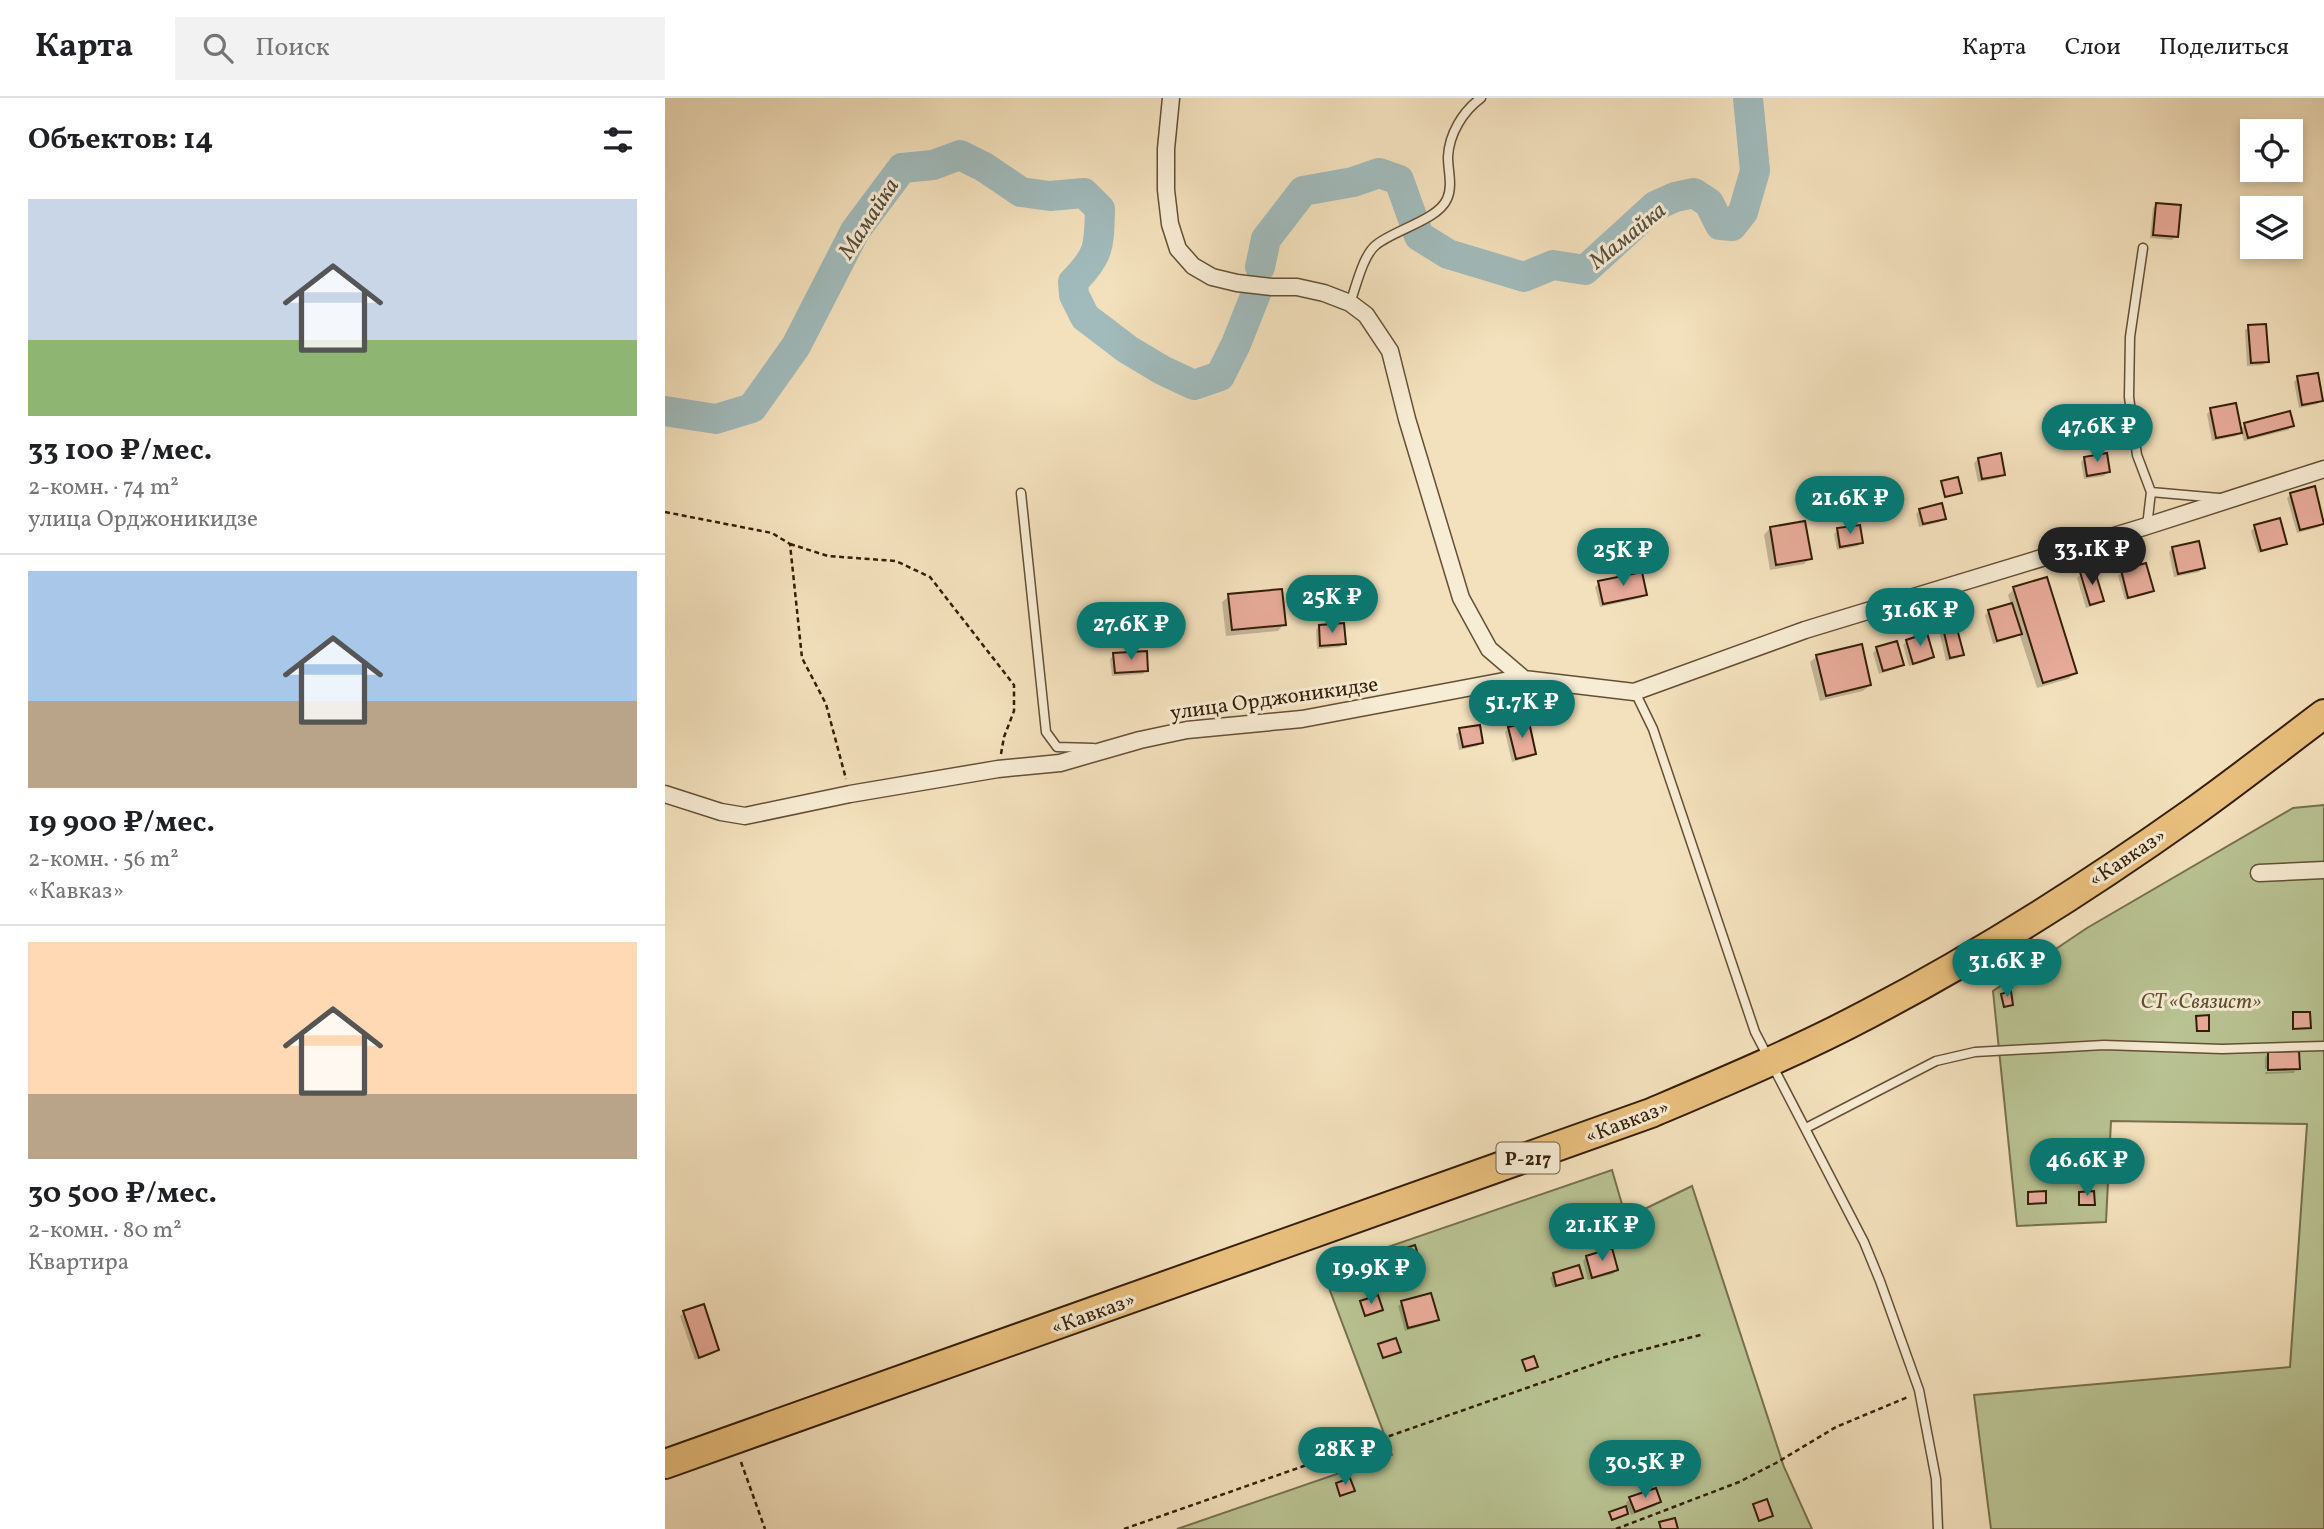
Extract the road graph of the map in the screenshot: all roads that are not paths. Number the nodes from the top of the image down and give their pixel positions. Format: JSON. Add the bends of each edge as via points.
{"nodes":[{"id":1,"x":1171,"y":98,"type":"edge"},
{"id":2,"x":1481,"y":98,"type":"edge"},
{"id":3,"x":2143,"y":248,"type":"dead end"},
{"id":4,"x":1350,"y":303,"type":"junction"},
{"id":5,"x":2324,"y":468,"type":"edge"},
{"id":6,"x":2151,"y":492,"type":"junction"},
{"id":7,"x":1021,"y":493,"type":"dead end"},
{"id":8,"x":2225,"y":499,"type":"junction"},
{"id":9,"x":2147,"y":526,"type":"junction"},
{"id":10,"x":1524,"y":679,"type":"junction"},
{"id":11,"x":1635,"y":692,"type":"junction"},
{"id":12,"x":2324,"y":714,"type":"edge"},
{"id":13,"x":1106,"y":749,"type":"junction"},
{"id":14,"x":665,"y":794,"type":"edge"},
{"id":15,"x":2324,"y":870,"type":"edge"},
{"id":16,"x":2259,"y":873,"type":"dead end"},
{"id":17,"x":2324,"y":1046,"type":"edge"},
{"id":18,"x":1771,"y":1061,"type":"junction"},
{"id":19,"x":1806,"y":1128,"type":"junction"},
{"id":20,"x":665,"y":1464,"type":"edge"},
{"id":21,"x":1938,"y":1529,"type":"edge"}],
"edges":[{"from":1,"to":4,"type":"street","via":[[1166,190],[1178,249],[1193,266],[1212,277],[1297,287]]},
{"from":2,"to":4,"type":"lane","via":[[1455,129],[1448,154],[1448,199],[1439,211],[1374,246]]},
{"from":3,"to":6,"type":"lane","via":[[2130,337],[2129,397],[2137,455]]},
{"from":4,"to":10,"type":"street","via":[[1366,314],[1390,351],[1461,598],[1489,649]]},
{"from":5,"to":8,"type":"street","name":"улица Орджоникидзе"},
{"from":6,"to":8,"type":"lane"},
{"from":6,"to":9,"type":"lane"},
{"from":7,"to":13,"type":"lane","via":[[1046,732],[1057,747]]},
{"from":8,"to":9,"type":"street","name":"улица Орджоникидзе"},
{"from":9,"to":11,"type":"street","name":"улица Орджоникидзе","via":[[1805,630]]},
{"from":10,"to":11,"type":"street","name":"улица Орджоникидзе"},
{"from":10,"to":13,"type":"street","name":"улица Орджоникидзе","via":[[1302,719],[1187,730]]},
{"from":11,"to":18,"type":"lane","via":[[1653,729],[1755,1032]]},
{"from":12,"to":18,"type":"highway","name":"«Кавказ»","number":"Р-217","via":[[2076,892],[1958,964]]},
{"from":13,"to":14,"type":"street","name":"улица Орджоникидзе","via":[[1060,762],[850,794],[745,816]]},
{"from":15,"to":16,"type":"street"},
{"from":17,"to":19,"type":"lane","via":[[2104,1045],[1975,1052],[1936,1061]]},
{"from":18,"to":19,"type":"lane"},
{"from":18,"to":20,"type":"highway","name":"«Кавказ»","number":"Р-217","via":[[1651,1113]]},
{"from":19,"to":21,"type":"lane","via":[[1864,1242],[1919,1390],[1936,1479]]}]}
